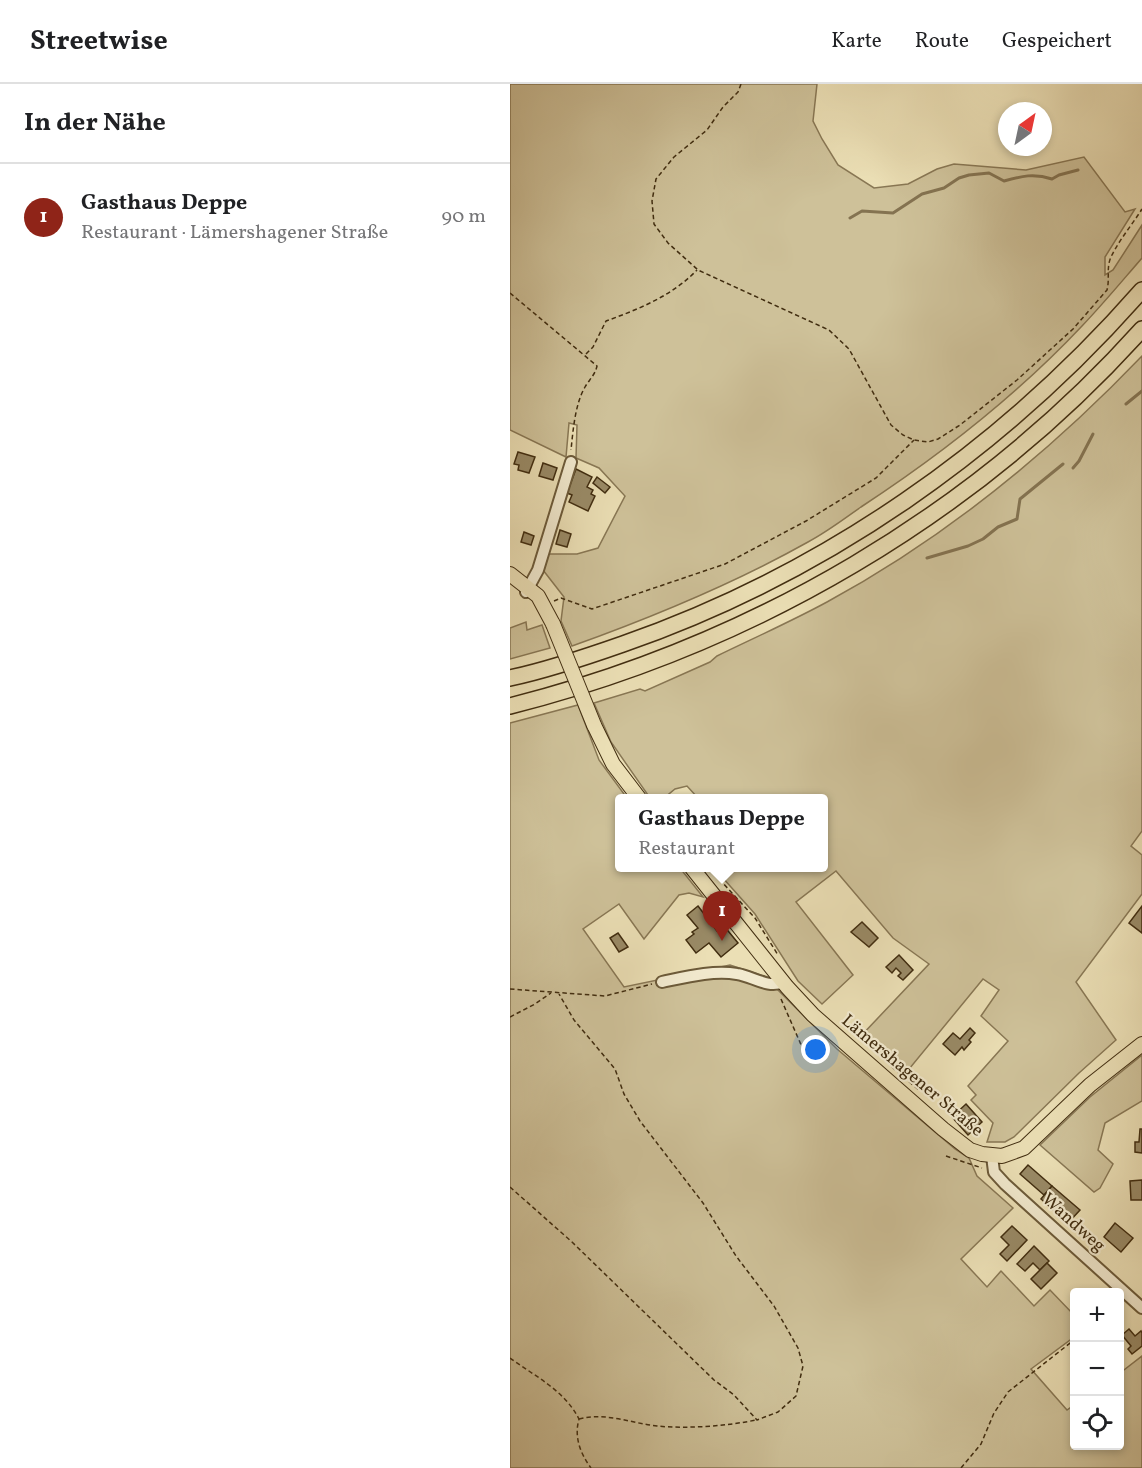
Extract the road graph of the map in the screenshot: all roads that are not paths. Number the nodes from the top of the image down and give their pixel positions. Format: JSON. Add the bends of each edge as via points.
{"nodes":[{"id":1,"x":1142,"y":290,"type":"edge"},
{"id":2,"x":1142,"y":329,"type":"edge"},
{"id":3,"x":570,"y":462,"type":"road end"},
{"id":4,"x":510,"y":574,"type":"edge"},
{"id":5,"x":528,"y":590,"type":"junction"},
{"id":6,"x":510,"y":678,"type":"edge"},
{"id":7,"x":510,"y":706,"type":"edge"},
{"id":8,"x":636,"y":794,"type":"edge"},
{"id":9,"x":696,"y":872,"type":"edge"},
{"id":10,"x":662,"y":982,"type":"road end"},
{"id":11,"x":778,"y":983,"type":"junction"},
{"id":12,"x":1142,"y":1044,"type":"edge"},
{"id":13,"x":993,"y":1162,"type":"junction"},
{"id":14,"x":1142,"y":1308,"type":"edge"}],
"edges":[{"from":1,"to":6,"type":"highway","via":[[1078,359],[995,434],[858,532],[753,590],[665,629]]},
{"from":2,"to":7,"type":"highway","via":[[1050,421],[982,478],[896,539],[823,584],[746,623],[659,659]]},
{"from":3,"to":5,"type":"street","via":[[538,570]]},
{"from":4,"to":5,"type":"main road"},
{"from":5,"to":8,"type":"main road","bridge":true,"via":[[544,605],[594,725],[613,764]]},
{"from":9,"to":11,"type":"main road","name":"Lämershagener Straße"},
{"from":10,"to":11,"type":"street","via":[[726,973]]},
{"from":11,"to":13,"type":"main road","name":"Lämershagener Straße","via":[[943,1129]]},
{"from":12,"to":13,"type":"main road","name":"Lämershagener Straße","via":[[1080,1093],[1024,1148]]},
{"from":13,"to":14,"type":"street","name":"Wandweg","via":[[1005,1185]]}]}
